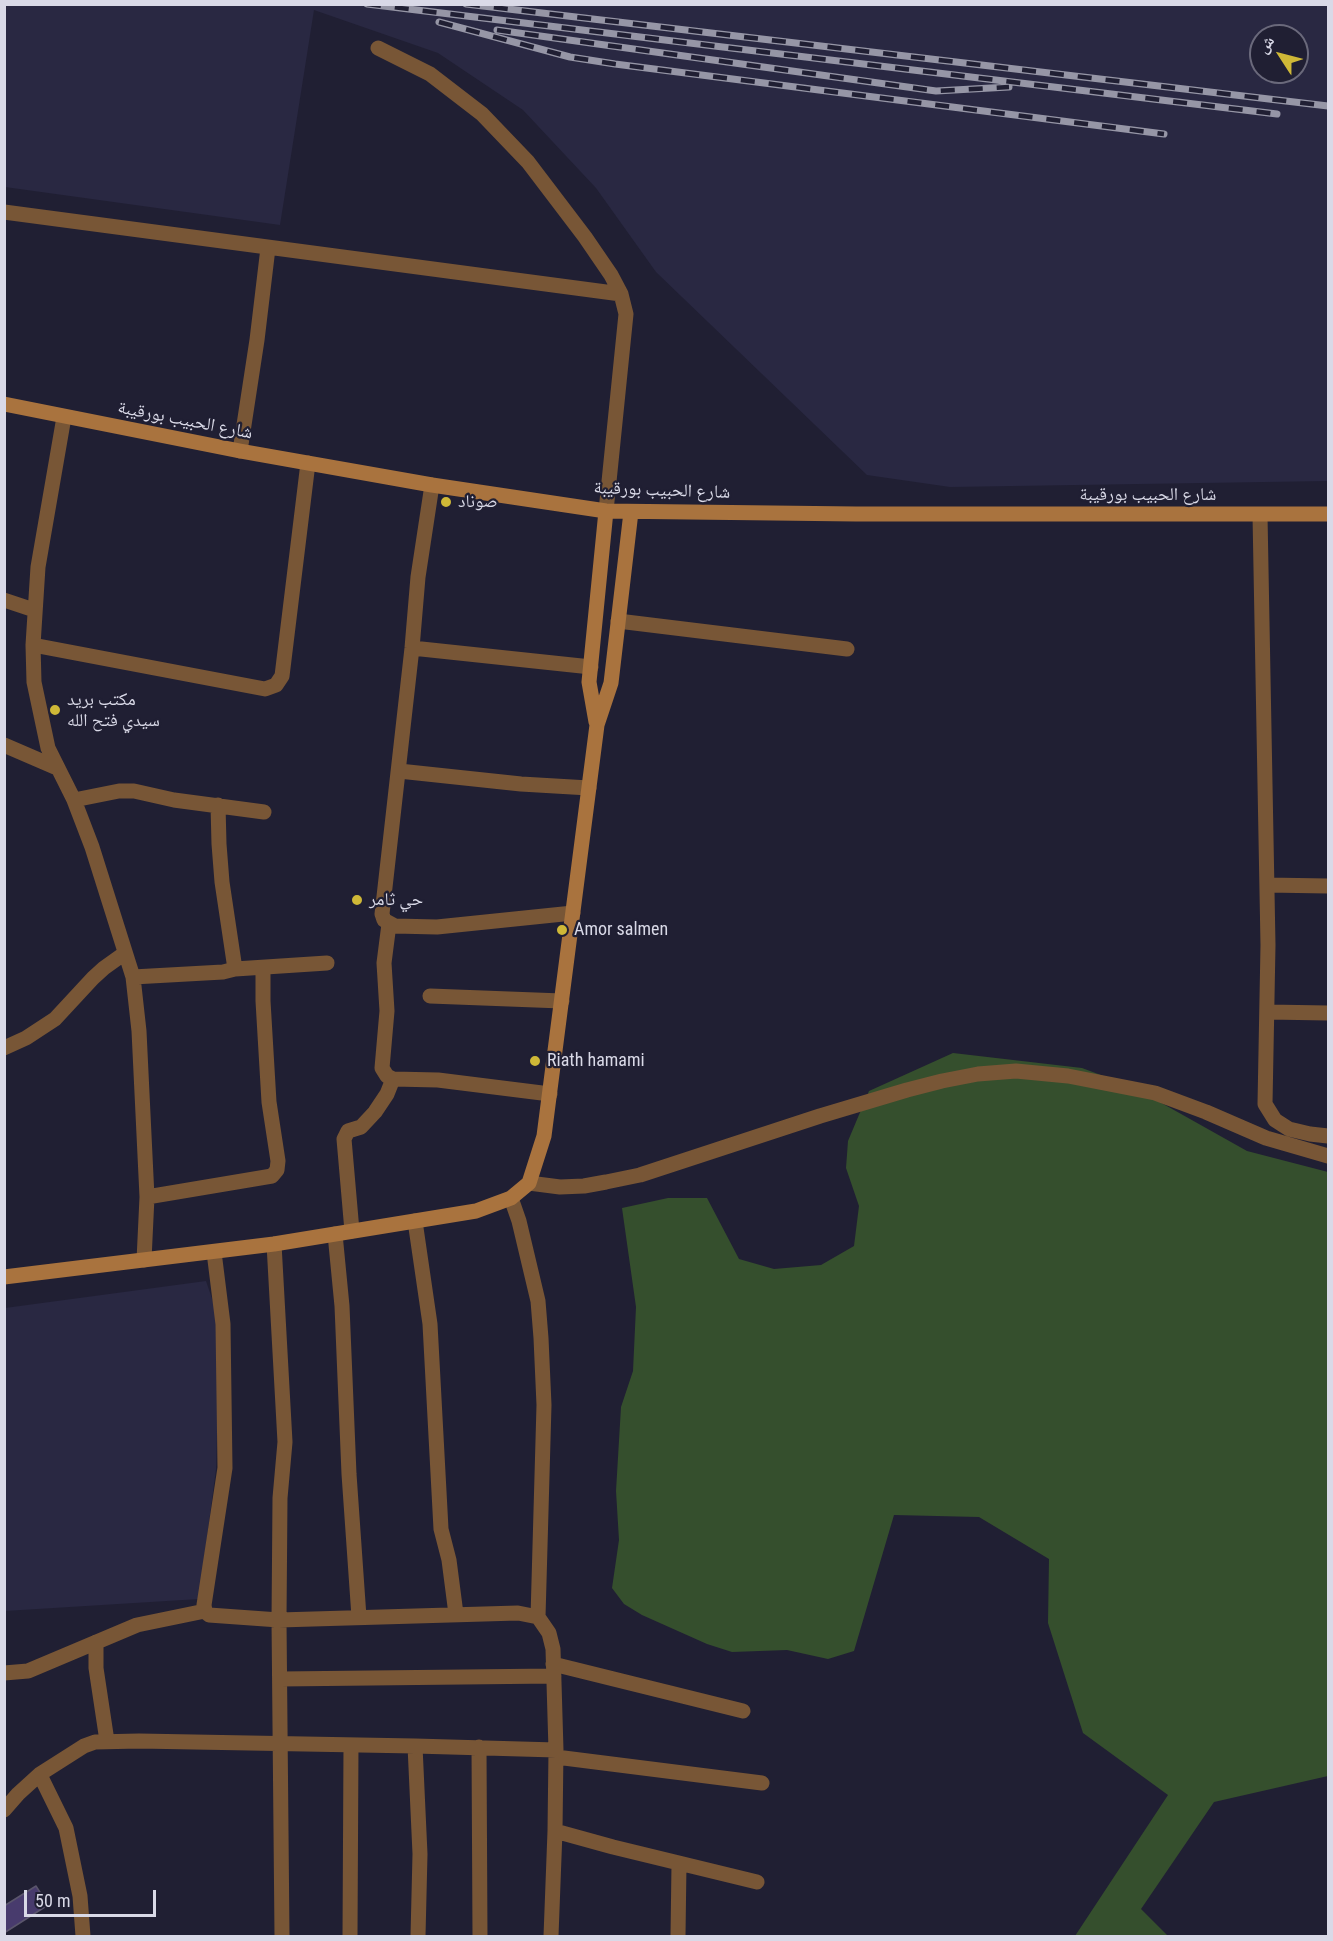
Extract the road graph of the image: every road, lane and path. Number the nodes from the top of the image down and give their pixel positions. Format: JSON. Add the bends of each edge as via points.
{"nodes":[{"id":1,"x":378,"y":48,"type":"dead end"},
{"id":2,"x":4,"y":212,"type":"edge"},
{"id":3,"x":268,"y":248,"type":"junction"},
{"id":4,"x":621,"y":294,"type":"junction"},
{"id":5,"x":4,"y":404,"type":"edge"},
{"id":6,"x":64,"y":417,"type":"junction"},
{"id":7,"x":240,"y":451,"type":"junction"},
{"id":8,"x":308,"y":463,"type":"junction"},
{"id":9,"x":432,"y":485,"type":"junction"},
{"id":10,"x":606,"y":511,"type":"junction"},
{"id":11,"x":631,"y":512,"type":"junction"},
{"id":12,"x":1329,"y":514,"type":"edge"},
{"id":13,"x":1260,"y":515,"type":"junction"},
{"id":14,"x":4,"y":600,"type":"edge"},
{"id":15,"x":34,"y":610,"type":"junction"},
{"id":16,"x":618,"y":621,"type":"junction"},
{"id":17,"x":33,"y":645,"type":"junction"},
{"id":18,"x":412,"y":648,"type":"junction"},
{"id":19,"x":847,"y":649,"type":"dead end"},
{"id":20,"x":591,"y":667,"type":"junction"},
{"id":21,"x":597,"y":725,"type":"junction"},
{"id":22,"x":4,"y":745,"type":"edge"},
{"id":23,"x":56,"y":767,"type":"junction"},
{"id":24,"x":399,"y":771,"type":"junction"},
{"id":25,"x":589,"y":788,"type":"junction"},
{"id":26,"x":74,"y":800,"type":"junction"},
{"id":27,"x":218,"y":805,"type":"junction"},
{"id":28,"x":264,"y":812,"type":"dead end"},
{"id":29,"x":1267,"y":885,"type":"junction"},
{"id":30,"x":1329,"y":886,"type":"edge"},
{"id":31,"x":573,"y":913,"type":"junction"},
{"id":32,"x":389,"y":924,"type":"junction"},
{"id":33,"x":125,"y":953,"type":"junction"},
{"id":34,"x":327,"y":963,"type":"dead end"},
{"id":35,"x":263,"y":968,"type":"junction"},
{"id":36,"x":235,"y":969,"type":"junction"},
{"id":37,"x":133,"y":977,"type":"junction"},
{"id":38,"x":430,"y":996,"type":"dead end"},
{"id":39,"x":562,"y":1001,"type":"junction"},
{"id":40,"x":1268,"y":1012,"type":"junction"},
{"id":41,"x":1329,"y":1013,"type":"edge"},
{"id":42,"x":4,"y":1048,"type":"edge"},
{"id":43,"x":393,"y":1078,"type":"junction"},
{"id":44,"x":550,"y":1094,"type":"junction"},
{"id":45,"x":1329,"y":1136,"type":"edge"},
{"id":46,"x":1329,"y":1156,"type":"edge"},
{"id":47,"x":529,"y":1183,"type":"junction"},
{"id":48,"x":147,"y":1197,"type":"junction"},
{"id":49,"x":511,"y":1198,"type":"junction"},
{"id":50,"x":415,"y":1221,"type":"junction"},
{"id":51,"x":352,"y":1231,"type":"junction"},
{"id":52,"x":335,"y":1234,"type":"junction"},
{"id":53,"x":274,"y":1244,"type":"junction"},
{"id":54,"x":214,"y":1252,"type":"junction"},
{"id":55,"x":144,"y":1260,"type":"junction"},
{"id":56,"x":4,"y":1277,"type":"edge"},
{"id":57,"x":205,"y":1611,"type":"junction"},
{"id":58,"x":456,"y":1614,"type":"junction"},
{"id":59,"x":359,"y":1617,"type":"junction"},
{"id":60,"x":538,"y":1617,"type":"junction"},
{"id":61,"x":279,"y":1620,"type":"junction"},
{"id":62,"x":96,"y":1642,"type":"junction"},
{"id":63,"x":554,"y":1670,"type":"junction"},
{"id":64,"x":4,"y":1672,"type":"edge"},
{"id":65,"x":280,"y":1679,"type":"junction"},
{"id":66,"x":743,"y":1711,"type":"dead end"},
{"id":67,"x":107,"y":1741,"type":"junction"},
{"id":68,"x":281,"y":1744,"type":"junction"},
{"id":69,"x":351,"y":1745,"type":"junction"},
{"id":70,"x":415,"y":1746,"type":"junction"},
{"id":71,"x":479,"y":1747,"type":"junction"},
{"id":72,"x":556,"y":1754,"type":"junction"},
{"id":73,"x":40,"y":1775,"type":"junction"},
{"id":74,"x":762,"y":1783,"type":"dead end"},
{"id":75,"x":4,"y":1810,"type":"edge"},
{"id":76,"x":555,"y":1831,"type":"junction"},
{"id":77,"x":679,"y":1864,"type":"junction"},
{"id":78,"x":757,"y":1882,"type":"dead end"},
{"id":79,"x":83,"y":1936,"type":"edge"},
{"id":80,"x":282,"y":1936,"type":"edge"},
{"id":81,"x":350,"y":1936,"type":"edge"},
{"id":82,"x":418,"y":1936,"type":"edge"},
{"id":83,"x":480,"y":1936,"type":"edge"},
{"id":84,"x":551,"y":1936,"type":"edge"},
{"id":85,"x":678,"y":1936,"type":"edge"}],
"edges":[{"from":1,"to":4,"type":"street","via":[[430,74],[482,114],[528,162],[585,237]]},
{"from":2,"to":3,"type":"street"},
{"from":3,"to":4,"type":"street"},
{"from":3,"to":7,"type":"street"},
{"from":4,"to":10,"type":"street","via":[[626,315]]},
{"from":5,"to":6,"type":"main road","name":"شارع الحبيب بورقيبة"},
{"from":6,"to":7,"type":"main road","name":"شارع الحبيب بورقيبة"},
{"from":6,"to":15,"type":"street"},
{"from":7,"to":8,"type":"main road","name":"شارع الحبيب بورقيبة"},
{"from":8,"to":9,"type":"main road","name":"شارع الحبيب بورقيبة"},
{"from":8,"to":17,"type":"street","via":[[282,676],[276,685],[265,689]]},
{"from":9,"to":10,"type":"main road","name":"شارع الحبيب بورقيبة"},
{"from":9,"to":18,"type":"street"},
{"from":10,"to":11,"type":"main road","name":"شارع الحبيب بورقيبة"},
{"from":10,"to":20,"type":"main road"},
{"from":11,"to":13,"type":"main road","name":"شارع الحبيب بورقيبة"},
{"from":11,"to":16,"type":"main road"},
{"from":12,"to":13,"type":"main road","name":"شارع الحبيب بورقيبة"},
{"from":13,"to":29,"type":"street"},
{"from":14,"to":15,"type":"street"},
{"from":15,"to":17,"type":"street"},
{"from":16,"to":19,"type":"street"},
{"from":16,"to":21,"type":"main road","via":[[610,683]]},
{"from":17,"to":23,"type":"street","via":[[34,682],[44,735]]},
{"from":18,"to":20,"type":"street"},
{"from":18,"to":24,"type":"street"},
{"from":20,"to":21,"type":"main road","via":[[589,682]]},
{"from":21,"to":25,"type":"main road"},
{"from":22,"to":23,"type":"street"},
{"from":23,"to":26,"type":"street"},
{"from":24,"to":25,"type":"street"},
{"from":24,"to":32,"type":"street","via":[[382,914]]},
{"from":25,"to":31,"type":"main road"},
{"from":26,"to":27,"type":"street","via":[[134,791]]},
{"from":26,"to":33,"type":"street"},
{"from":27,"to":28,"type":"street"},
{"from":27,"to":36,"type":"street","via":[[222,882]]},
{"from":29,"to":30,"type":"street"},
{"from":29,"to":40,"type":"street"},
{"from":31,"to":32,"type":"street","via":[[437,927]]},
{"from":31,"to":39,"type":"main road"},
{"from":32,"to":43,"type":"street","via":[[384,963],[387,1011],[382,1068]]},
{"from":33,"to":37,"type":"street"},
{"from":33,"to":42,"type":"street","via":[[93,978],[55,1019]]},
{"from":34,"to":35,"type":"street"},
{"from":35,"to":36,"type":"street"},
{"from":35,"to":48,"type":"street","via":[[269,1102],[277,1170],[272,1176]]},
{"from":36,"to":37,"type":"street"},
{"from":37,"to":48,"type":"street"},
{"from":38,"to":39,"type":"street"},
{"from":39,"to":44,"type":"main road"},
{"from":40,"to":41,"type":"street"},
{"from":40,"to":45,"type":"street","via":[[1265,1104],[1275,1120],[1289,1129]]},
{"from":43,"to":44,"type":"street"},
{"from":43,"to":51,"type":"street","via":[[375,1112],[361,1127],[348,1131],[344,1139]]},
{"from":44,"to":47,"type":"main road","via":[[544,1136]]},
{"from":46,"to":47,"type":"street","via":[[1266,1138],[1155,1093],[1068,1076],[1016,1071],[924,1085],[606,1182],[560,1187]]},
{"from":47,"to":49,"type":"main road"},
{"from":48,"to":55,"type":"street"},
{"from":49,"to":50,"type":"main road","via":[[476,1211]]},
{"from":49,"to":60,"type":"street","via":[[538,1301],[541,1338],[544,1405]]},
{"from":50,"to":51,"type":"main road"},
{"from":50,"to":58,"type":"street","via":[[430,1324],[441,1529]]},
{"from":51,"to":52,"type":"main road"},
{"from":52,"to":53,"type":"main road"},
{"from":52,"to":59,"type":"street"},
{"from":53,"to":54,"type":"main road"},
{"from":53,"to":61,"type":"street","via":[[285,1442],[280,1498]]},
{"from":54,"to":55,"type":"main road"},
{"from":54,"to":57,"type":"street","via":[[223,1324],[225,1468]]},
{"from":55,"to":56,"type":"main road"},
{"from":57,"to":61,"type":"street","via":[[209,1615]]},
{"from":57,"to":62,"type":"street","via":[[137,1625]]},
{"from":58,"to":59,"type":"street"},
{"from":58,"to":60,"type":"street","via":[[518,1613]]},
{"from":59,"to":61,"type":"street"},
{"from":60,"to":63,"type":"street","via":[[549,1633]]},
{"from":61,"to":65,"type":"street"},
{"from":62,"to":64,"type":"street","via":[[28,1671]]},
{"from":62,"to":67,"type":"street"},
{"from":63,"to":65,"type":"street"},
{"from":63,"to":66,"type":"street"},
{"from":63,"to":72,"type":"street"},
{"from":65,"to":68,"type":"street"},
{"from":67,"to":68,"type":"street"},
{"from":67,"to":73,"type":"street","via":[[84,1746]]},
{"from":68,"to":69,"type":"street"},
{"from":68,"to":80,"type":"street"},
{"from":69,"to":70,"type":"street"},
{"from":69,"to":81,"type":"street"},
{"from":70,"to":71,"type":"street"},
{"from":70,"to":82,"type":"street","via":[[420,1854]]},
{"from":71,"to":72,"type":"street"},
{"from":71,"to":83,"type":"street"},
{"from":72,"to":74,"type":"street"},
{"from":72,"to":76,"type":"street"},
{"from":73,"to":75,"type":"street"},
{"from":73,"to":79,"type":"street","via":[[66,1828],[80,1896]]},
{"from":76,"to":77,"type":"street"},
{"from":76,"to":84,"type":"street"},
{"from":77,"to":78,"type":"street"},
{"from":77,"to":85,"type":"street"}]}
